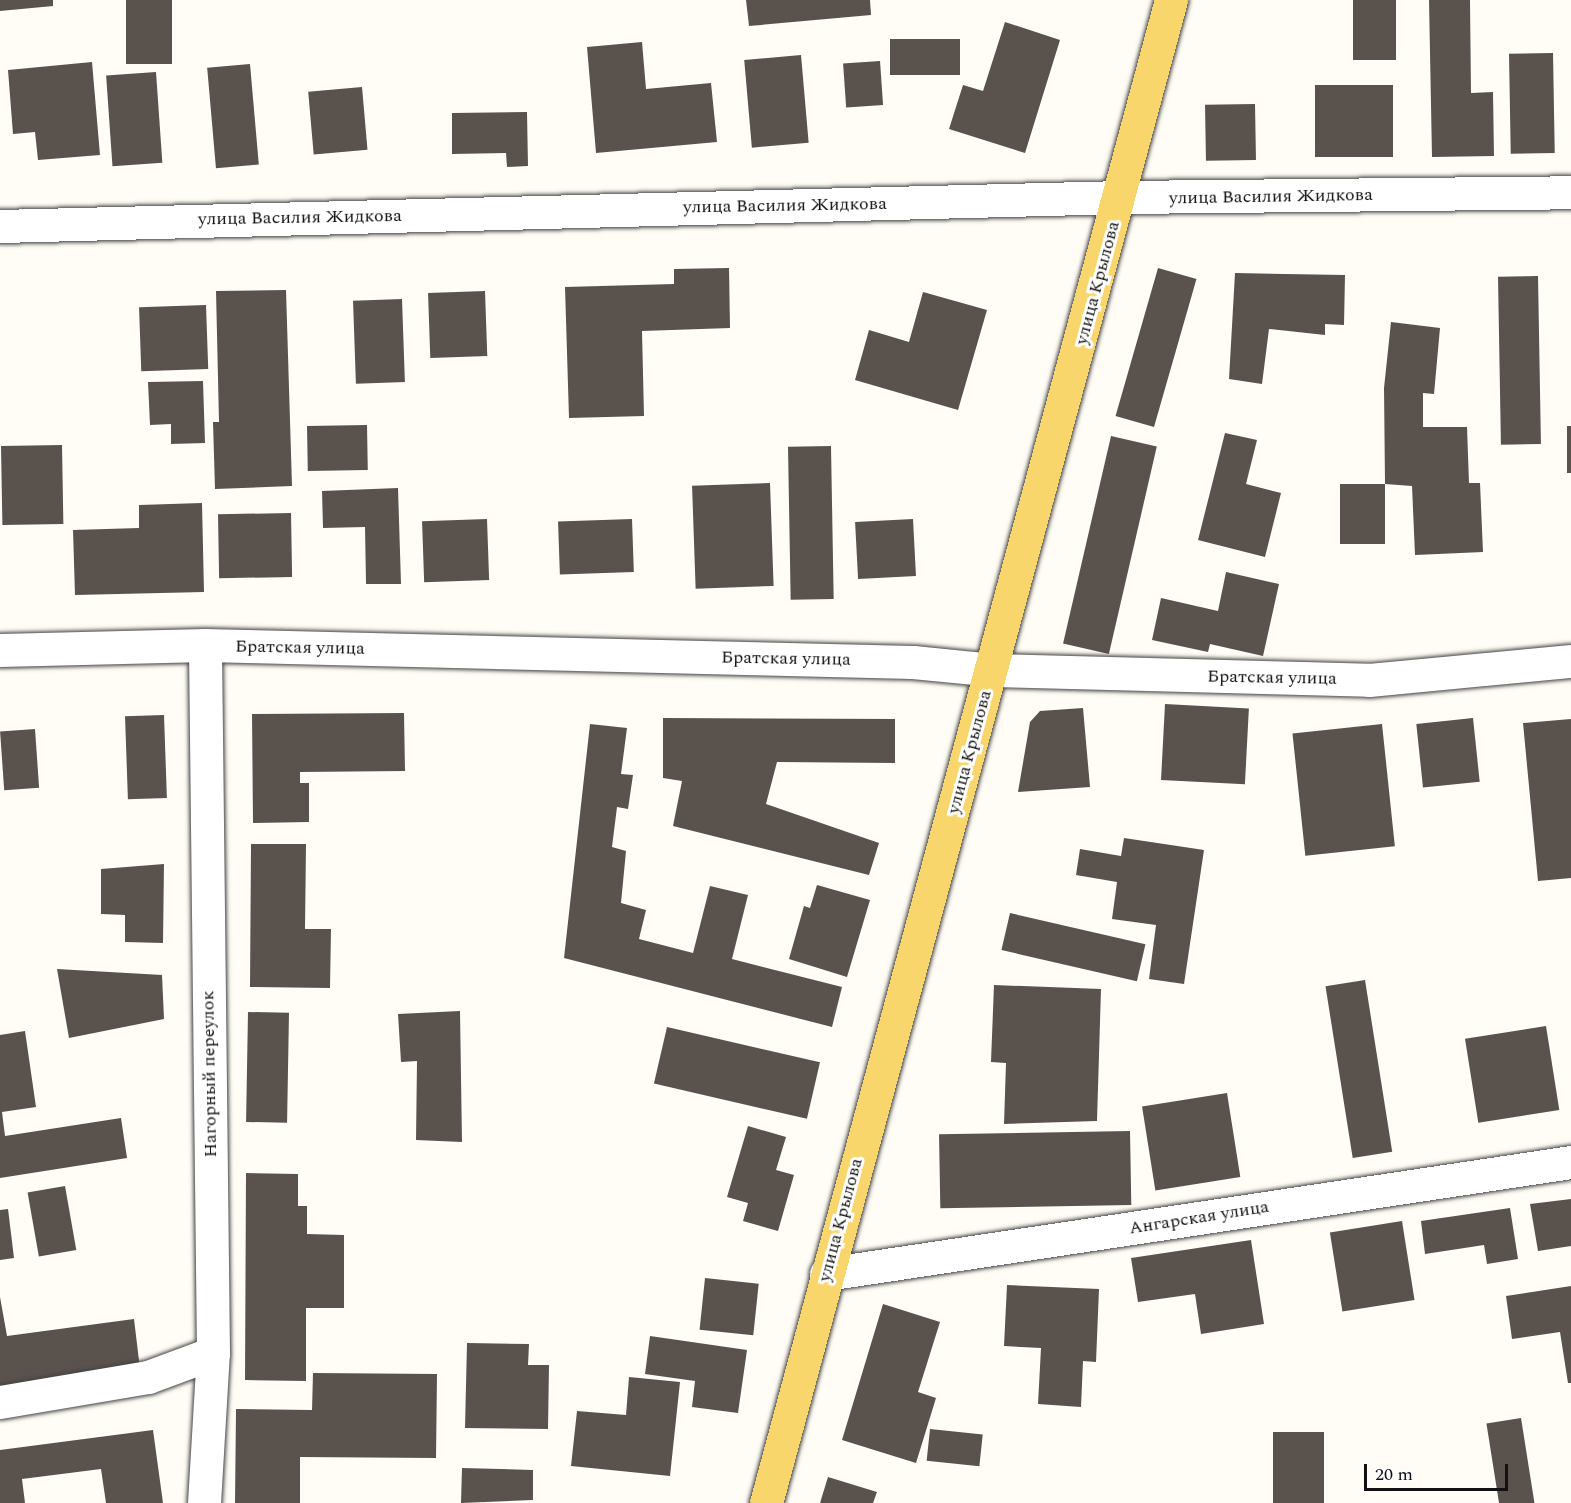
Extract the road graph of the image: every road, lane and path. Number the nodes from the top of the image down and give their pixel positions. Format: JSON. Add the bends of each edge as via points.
{"nodes":[{"id":1,"x":1171,"y":0,"type":"edge"},
{"id":2,"x":1571,"y":192,"type":"edge"},
{"id":3,"x":1121,"y":197,"type":"junction"},
{"id":4,"x":0,"y":226,"type":"edge"},
{"id":5,"x":205,"y":645,"type":"junction"},
{"id":6,"x":0,"y":650,"type":"edge"},
{"id":7,"x":1571,"y":661,"type":"edge"},
{"id":8,"x":993,"y":670,"type":"junction"},
{"id":9,"x":1571,"y":1162,"type":"edge"},
{"id":10,"x":826,"y":1274,"type":"junction"},
{"id":11,"x":213,"y":1353,"type":"junction"},
{"id":12,"x":0,"y":1402,"type":"edge"},
{"id":13,"x":204,"y":1503,"type":"edge"},
{"id":14,"x":766,"y":1503,"type":"edge"}],
"edges":[{"from":1,"to":3,"type":"main road","name":"улица Крылова"},
{"from":2,"to":3,"type":"street","name":"улица Василия Жидкова"},
{"from":3,"to":4,"type":"street","name":"улица Василия Жидкова"},
{"from":3,"to":8,"type":"main road","name":"улица Крылова"},
{"from":5,"to":6,"type":"street","name":"Братская улица"},
{"from":5,"to":8,"type":"street","name":"Братская улица","via":[[913,662]]},
{"from":5,"to":11,"type":"street","name":"Нагорный переулок"},
{"from":7,"to":8,"type":"street","name":"Братская улица","via":[[1369,680]]},
{"from":8,"to":10,"type":"main road","name":"улица Крылова"},
{"from":9,"to":10,"type":"street","name":"Ангарская улица"},
{"from":10,"to":14,"type":"main road","name":"улица Крылова"},
{"from":11,"to":12,"type":"street","via":[[148,1377]]},
{"from":11,"to":13,"type":"street","name":"Нагорный переулок"}]}
